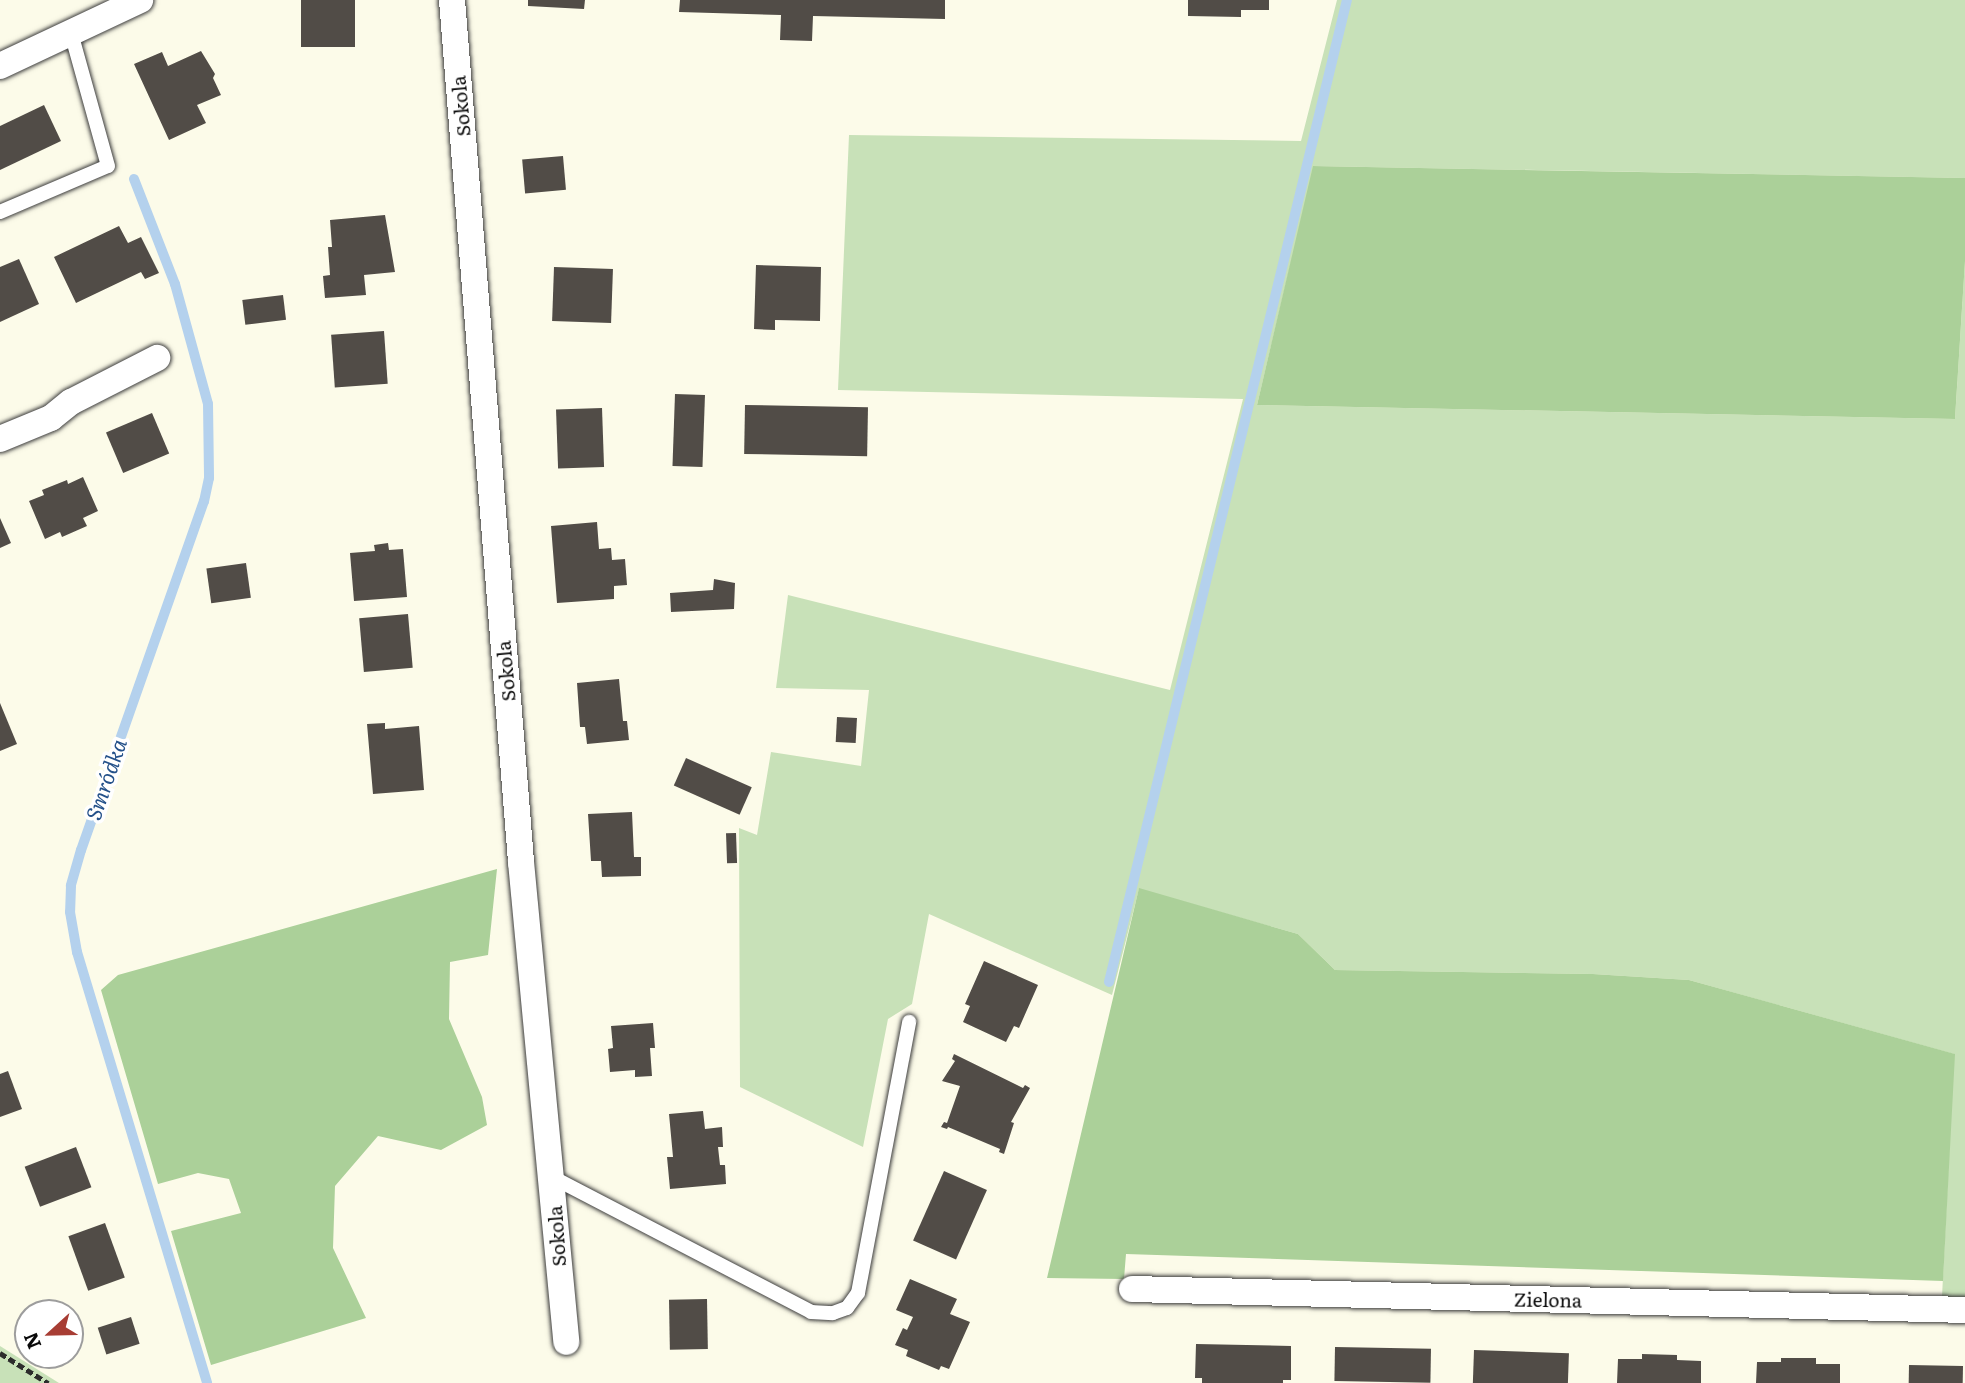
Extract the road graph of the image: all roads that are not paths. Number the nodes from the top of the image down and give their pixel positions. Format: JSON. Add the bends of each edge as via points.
{"nodes":[{"id":1,"x":140,"y":0,"type":"edge"},
{"id":2,"x":452,"y":0,"type":"edge"},
{"id":3,"x":71,"y":33,"type":"junction"},
{"id":4,"x":0,"y":66,"type":"edge"},
{"id":5,"x":0,"y":212,"type":"edge"},
{"id":6,"x":157,"y":358,"type":"dead end"},
{"id":7,"x":0,"y":439,"type":"edge"},
{"id":8,"x":909,"y":1022,"type":"dead end"},
{"id":9,"x":552,"y":1177,"type":"junction"},
{"id":10,"x":1132,"y":1289,"type":"dead end"},
{"id":11,"x":1965,"y":1310,"type":"edge"},
{"id":12,"x":566,"y":1342,"type":"dead end"}],
"edges":[{"from":1,"to":3,"type":"street"},
{"from":2,"to":9,"type":"street","name":"Sokola","via":[[521,862]]},
{"from":3,"to":4,"type":"street"},
{"from":3,"to":5,"type":"lane","via":[[108,166]]},
{"from":6,"to":7,"type":"street","via":[[71,402],[51,418]]},
{"from":8,"to":9,"type":"lane","via":[[858,1293],[847,1308],[811,1312]]},
{"from":9,"to":12,"type":"street","name":"Sokola"},
{"from":10,"to":11,"type":"street","name":"Zielona"}]}
